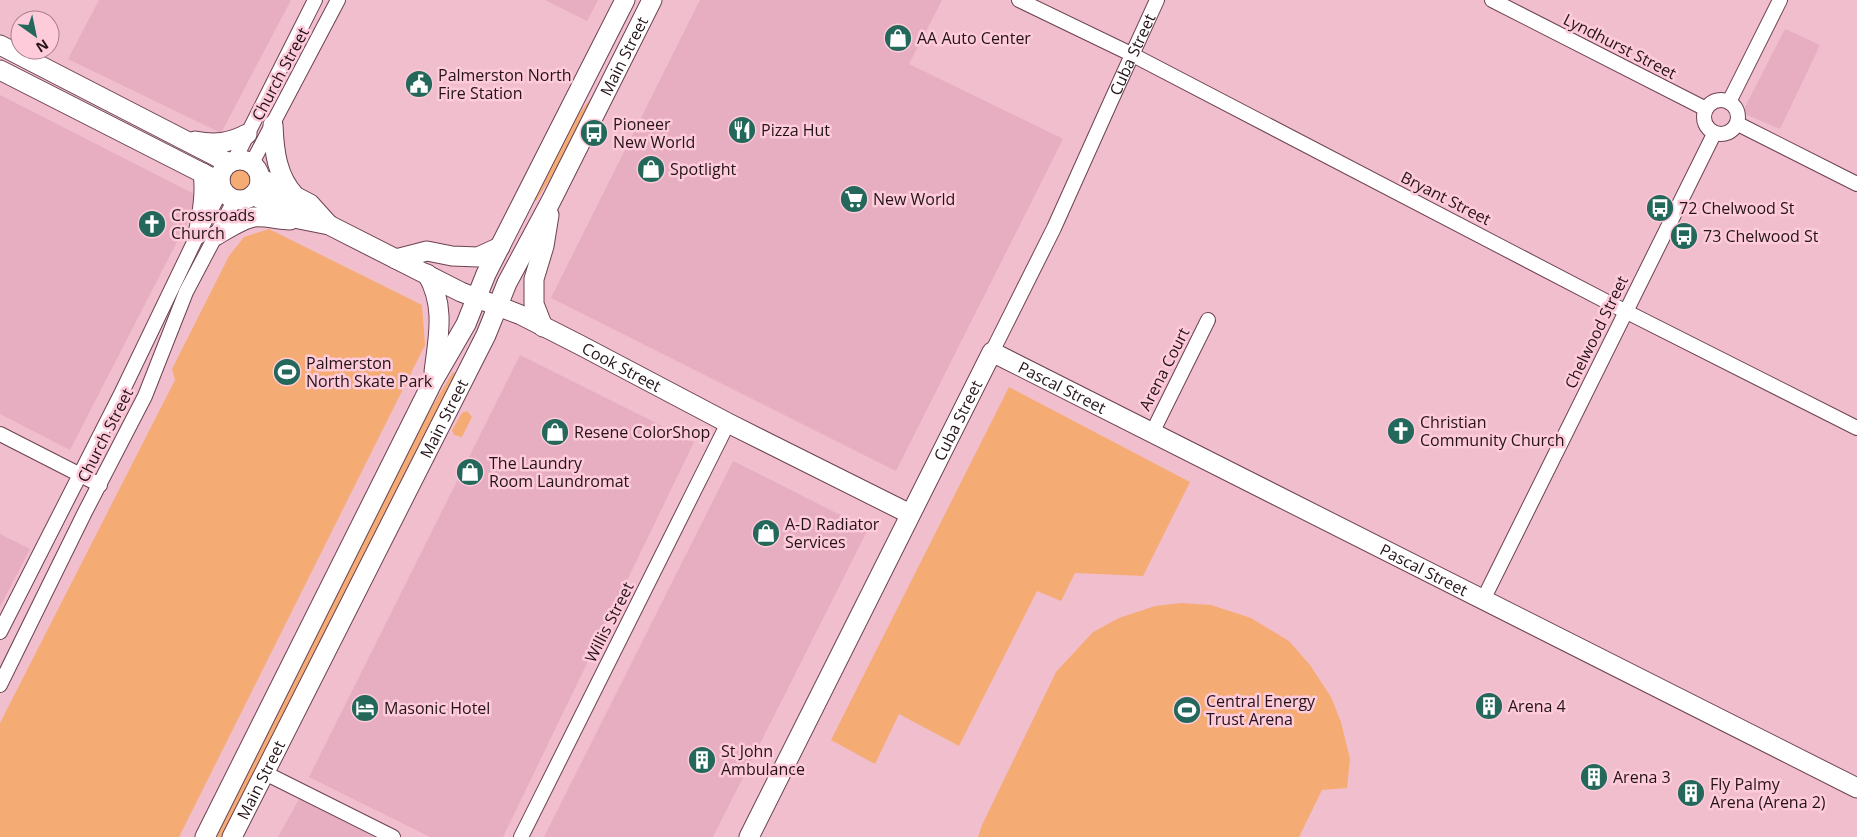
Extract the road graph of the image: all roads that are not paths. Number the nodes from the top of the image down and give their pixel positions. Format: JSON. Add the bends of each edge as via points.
{"nodes":[{"id":1,"x":315,"y":0,"type":"edge"},
{"id":2,"x":338,"y":0,"type":"edge"},
{"id":3,"x":625,"y":0,"type":"edge"},
{"id":4,"x":652,"y":0,"type":"edge"},
{"id":5,"x":1019,"y":0,"type":"edge"},
{"id":6,"x":1158,"y":0,"type":"edge"},
{"id":7,"x":1492,"y":0,"type":"edge"},
{"id":8,"x":1780,"y":0,"type":"edge"},
{"id":9,"x":0,"y":45,"type":"edge"},
{"id":10,"x":1131,"y":54,"type":"junction"},
{"id":11,"x":0,"y":70,"type":"edge"},
{"id":12,"x":76,"y":84,"type":"junction"},
{"id":13,"x":1729,"y":102,"type":"junction"},
{"id":14,"x":66,"y":104,"type":"junction"},
{"id":15,"x":1706,"y":109,"type":"junction"},
{"id":16,"x":144,"y":120,"type":"junction"},
{"id":17,"x":1738,"y":124,"type":"junction"},
{"id":18,"x":273,"y":125,"type":"junction"},
{"id":19,"x":247,"y":134,"type":"junction"},
{"id":20,"x":1714,"y":134,"type":"junction"},
{"id":21,"x":134,"y":138,"type":"junction"},
{"id":22,"x":180,"y":138,"type":"junction"},
{"id":23,"x":203,"y":173,"type":"junction"},
{"id":24,"x":238,"y":179,"type":"junction"},
{"id":25,"x":1857,"y":184,"type":"edge"},
{"id":26,"x":295,"y":196,"type":"junction"},
{"id":27,"x":551,"y":201,"type":"junction"},
{"id":28,"x":299,"y":219,"type":"junction"},
{"id":29,"x":329,"y":225,"type":"junction"},
{"id":30,"x":206,"y":235,"type":"junction"},
{"id":31,"x":500,"y":247,"type":"junction"},
{"id":32,"x":396,"y":259,"type":"junction"},
{"id":33,"x":427,"y":274,"type":"junction"},
{"id":34,"x":476,"y":298,"type":"junction"},
{"id":35,"x":498,"y":306,"type":"junction"},
{"id":36,"x":1625,"y":311,"type":"junction"},
{"id":37,"x":1208,"y":320,"type":"dead end"},
{"id":38,"x":543,"y":327,"type":"junction"},
{"id":39,"x":992,"y":352,"type":"junction"},
{"id":40,"x":433,"y":381,"type":"junction"},
{"id":41,"x":728,"y":423,"type":"junction"},
{"id":42,"x":1857,"y":428,"type":"edge"},
{"id":43,"x":1152,"y":433,"type":"junction"},
{"id":44,"x":0,"y":434,"type":"edge"},
{"id":45,"x":80,"y":475,"type":"junction"},
{"id":46,"x":100,"y":485,"type":"junction"},
{"id":47,"x":910,"y":514,"type":"junction"},
{"id":48,"x":1483,"y":600,"type":"junction"},
{"id":49,"x":0,"y":632,"type":"edge"},
{"id":50,"x":0,"y":685,"type":"edge"},
{"id":51,"x":265,"y":773,"type":"junction"},
{"id":52,"x":1857,"y":788,"type":"edge"},
{"id":53,"x":205,"y":837,"type":"edge"},
{"id":54,"x":232,"y":837,"type":"edge"},
{"id":55,"x":393,"y":837,"type":"edge"},
{"id":56,"x":521,"y":837,"type":"edge"},
{"id":57,"x":749,"y":837,"type":"edge"}],
"edges":[{"from":1,"to":19,"type":"street","name":"Church Street"},
{"from":2,"to":18,"type":"street","name":"Church Street"},
{"from":3,"to":31,"type":"street","name":"Main Street"},
{"from":4,"to":27,"type":"street","name":"Main Street"},
{"from":5,"to":10,"type":"street","name":"Bryant Street"},
{"from":6,"to":10,"type":"street","name":"Cuba Street"},
{"from":7,"to":15,"type":"street","name":"Lyndhurst Street"},
{"from":8,"to":13,"type":"street"},
{"from":9,"to":12,"type":"street","name":"Cook Street"},
{"from":10,"to":36,"type":"street","name":"Bryant Street"},
{"from":10,"to":39,"type":"street","name":"Cuba Street","via":[[1054,228]]},
{"from":11,"to":14,"type":"street","name":"Cook Street"},
{"from":12,"to":14,"type":"street"},
{"from":12,"to":16,"type":"street","name":"Cook Street"},
{"from":13,"to":15,"type":"street","via":[[1712,102]]},
{"from":13,"to":17,"type":"street","via":[[1736,107]]},
{"from":14,"to":21,"type":"street","name":"Cook Street"},
{"from":15,"to":20,"type":"street","via":[[1703,118],[1706,127]]},
{"from":16,"to":21,"type":"street"},
{"from":16,"to":22,"type":"street","name":"Cook Street"},
{"from":17,"to":20,"type":"street","via":[[1723,135]]},
{"from":17,"to":25,"type":"street"},
{"from":18,"to":24,"type":"street","name":"Church Street"},
{"from":18,"to":26,"type":"street","via":[[275,156],[284,182]]},
{"from":19,"to":22,"type":"street","via":[[224,144]]},
{"from":19,"to":24,"type":"street","name":"Church Street"},
{"from":20,"to":36,"type":"street","name":"Chelwood Street"},
{"from":21,"to":23,"type":"street","name":"Cook Street"},
{"from":22,"to":24,"type":"street","name":"Cook Street"},
{"from":23,"to":24,"type":"street","name":"Cook Street"},
{"from":23,"to":30,"type":"street"},
{"from":24,"to":26,"type":"street","name":"Cook Street"},
{"from":24,"to":28,"type":"street","name":"Cook Street"},
{"from":24,"to":30,"type":"street","name":"Church Street"},
{"from":26,"to":29,"type":"street","name":"Cook Street","via":[[310,204]]},
{"from":27,"to":35,"type":"street","name":"Main Street"},
{"from":27,"to":38,"type":"street","via":[[544,246],[534,279],[534,304]]},
{"from":28,"to":29,"type":"street","name":"Cook Street"},
{"from":28,"to":30,"type":"street","via":[[252,218]]},
{"from":29,"to":32,"type":"street","name":"Cook Street"},
{"from":30,"to":45,"type":"street","name":"Church Street"},
{"from":30,"to":46,"type":"street","name":"Church Street","via":[[145,396]]},
{"from":31,"to":32,"type":"street","via":[[478,256],[452,256],[427,251]]},
{"from":31,"to":34,"type":"street","name":"Main Street"},
{"from":32,"to":33,"type":"street","name":"Cook Street"},
{"from":33,"to":34,"type":"street","name":"Cook Street"},
{"from":33,"to":40,"type":"street","via":[[438,300]]},
{"from":34,"to":35,"type":"street","name":"Cook Street"},
{"from":34,"to":40,"type":"street","name":"Main Street","via":[[466,324]]},
{"from":35,"to":38,"type":"street","name":"Cook Street"},
{"from":35,"to":51,"type":"street","name":"Main Street"},
{"from":36,"to":42,"type":"street","name":"Bryant Street"},
{"from":36,"to":48,"type":"street","name":"Chelwood Street"},
{"from":37,"to":43,"type":"street","name":"Arena Court"},
{"from":38,"to":41,"type":"street","name":"Cook Street"},
{"from":39,"to":43,"type":"street","name":"Pascal Street"},
{"from":39,"to":47,"type":"street","name":"Cuba Street"},
{"from":40,"to":53,"type":"street","name":"Main Street"},
{"from":41,"to":47,"type":"street","name":"Cook Street"},
{"from":41,"to":56,"type":"street","name":"Willis Street"},
{"from":43,"to":48,"type":"street","name":"Pascal Street"},
{"from":44,"to":45,"type":"street"},
{"from":45,"to":46,"type":"street"},
{"from":45,"to":49,"type":"street","name":"Church Street"},
{"from":46,"to":50,"type":"street","name":"Church Street"},
{"from":47,"to":57,"type":"street","name":"Cuba Street"},
{"from":48,"to":52,"type":"street","name":"Pascal Street"},
{"from":51,"to":54,"type":"street","name":"Main Street"},
{"from":51,"to":55,"type":"street"}]}
